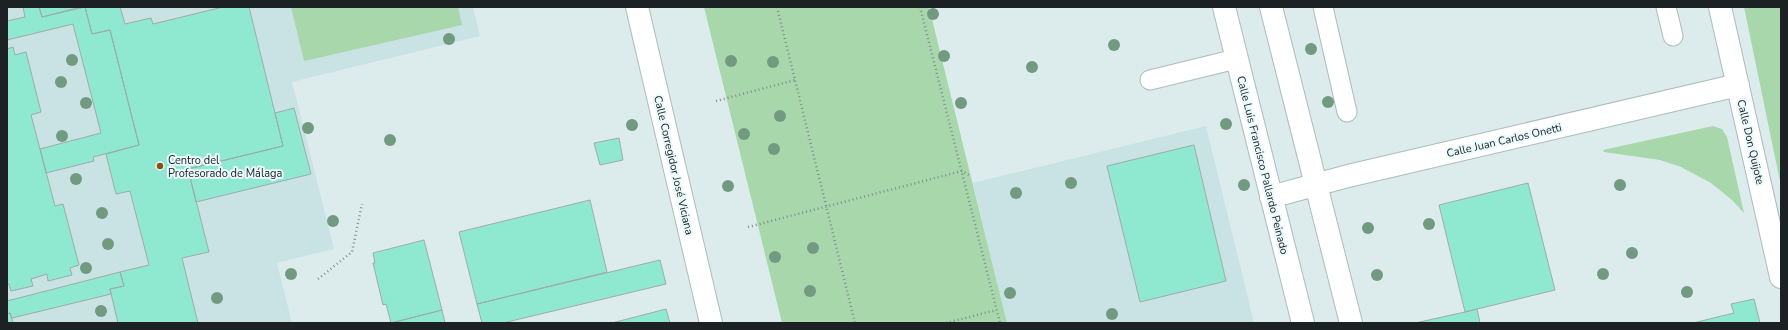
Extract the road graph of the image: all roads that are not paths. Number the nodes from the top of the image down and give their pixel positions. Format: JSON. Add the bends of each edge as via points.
{"nodes":[{"id":1,"x":637,"y":7,"type":"edge"},
{"id":2,"x":1224,"y":7,"type":"edge"},
{"id":3,"x":1271,"y":7,"type":"edge"},
{"id":4,"x":1323,"y":7,"type":"edge"},
{"id":5,"x":1666,"y":7,"type":"edge"},
{"id":6,"x":1720,"y":7,"type":"edge"},
{"id":7,"x":1673,"y":36,"type":"dead end"},
{"id":8,"x":1236,"y":59,"type":"junction"},
{"id":9,"x":1150,"y":80,"type":"dead end"},
{"id":10,"x":1738,"y":85,"type":"junction"},
{"id":11,"x":1347,"y":112,"type":"dead end"},
{"id":12,"x":1315,"y":184,"type":"junction"},
{"id":13,"x":1272,"y":197,"type":"junction"},
{"id":14,"x":1781,"y":277,"type":"edge"},
{"id":15,"x":711,"y":323,"type":"edge"},
{"id":16,"x":1303,"y":323,"type":"edge"},
{"id":17,"x":1351,"y":323,"type":"edge"}],
"edges":[{"from":1,"to":15,"type":"street","name":"Calle Corregidor José Viciana"},
{"from":2,"to":8,"type":"street","name":"Calle Luis Francisco Pallardo Peinado"},
{"from":3,"to":12,"type":"street"},
{"from":4,"to":11,"type":"lane"},
{"from":5,"to":7,"type":"lane"},
{"from":6,"to":10,"type":"street","name":"Calle Don Quijote"},
{"from":8,"to":9,"type":"lane"},
{"from":8,"to":13,"type":"street","name":"Calle Luis Francisco Pallardo Peinado"},
{"from":10,"to":12,"type":"street","name":"Calle Juan Carlos Onetti"},
{"from":10,"to":14,"type":"street","name":"Calle Don Quijote"},
{"from":12,"to":13,"type":"street","name":"Calle Juan Carlos Onetti"},
{"from":12,"to":17,"type":"street"},
{"from":13,"to":16,"type":"street","name":"Calle Luis Francisco Pallardo Peinado"}]}
